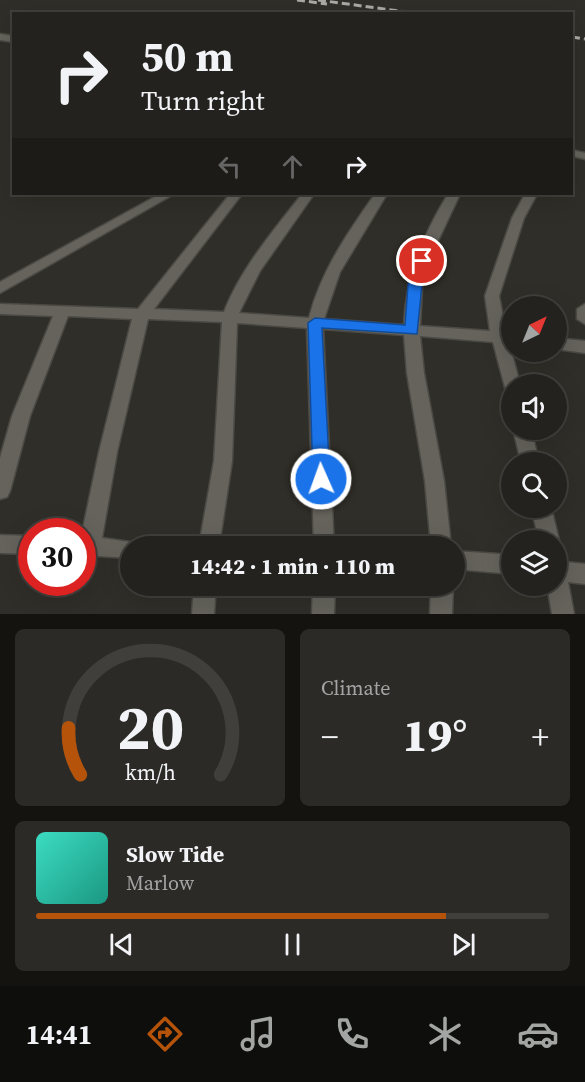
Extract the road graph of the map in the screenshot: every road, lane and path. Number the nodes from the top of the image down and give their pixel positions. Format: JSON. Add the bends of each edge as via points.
{"nodes":[{"id":1,"x":166,"y":195,"type":"edge"},
{"id":2,"x":235,"y":195,"type":"edge"},
{"id":3,"x":308,"y":195,"type":"edge"},
{"id":4,"x":377,"y":195,"type":"edge"},
{"id":5,"x":454,"y":195,"type":"edge"},
{"id":6,"x":530,"y":195,"type":"edge"},
{"id":7,"x":0,"y":288,"type":"edge"},
{"id":8,"x":0,"y":309,"type":"edge"},
{"id":9,"x":585,"y":309,"type":"edge"},
{"id":10,"x":62,"y":311,"type":"junction"},
{"id":11,"x":141,"y":315,"type":"junction"},
{"id":12,"x":230,"y":318,"type":"junction"},
{"id":13,"x":585,"y":319,"type":"edge"},
{"id":14,"x":315,"y":323,"type":"junction"},
{"id":15,"x":501,"y":328,"type":"edge"},
{"id":16,"x":412,"y":330,"type":"junction"},
{"id":17,"x":501,"y":338,"type":"edge"},
{"id":18,"x":567,"y":345,"type":"edge"},
{"id":19,"x":585,"y":347,"type":"edge"},
{"id":20,"x":0,"y":490,"type":"edge"},
{"id":21,"x":93,"y":518,"type":"edge"},
{"id":22,"x":212,"y":536,"type":"edge"},
{"id":23,"x":324,"y":536,"type":"edge"},
{"id":24,"x":440,"y":536,"type":"edge"},
{"id":25,"x":0,"y":544,"type":"edge"},
{"id":26,"x":18,"y":545,"type":"edge"},
{"id":27,"x":96,"y":547,"type":"edge"},
{"id":28,"x":120,"y":548,"type":"edge"},
{"id":29,"x":465,"y":561,"type":"edge"},
{"id":30,"x":501,"y":564,"type":"edge"},
{"id":31,"x":567,"y":573,"type":"edge"},
{"id":32,"x":585,"y":574,"type":"edge"},
{"id":33,"x":204,"y":596,"type":"edge"},
{"id":34,"x":324,"y":596,"type":"edge"},
{"id":35,"x":442,"y":596,"type":"edge"},
{"id":36,"x":560,"y":596,"type":"edge"},
{"id":37,"x":203,"y":614,"type":"edge"},
{"id":38,"x":323,"y":614,"type":"edge"},
{"id":39,"x":441,"y":614,"type":"edge"},
{"id":40,"x":563,"y":614,"type":"edge"}],
"edges":[{"from":1,"to":7,"type":"street"},
{"from":2,"to":11,"type":"street"},
{"from":3,"to":12,"type":"street","via":[[243,288]]},
{"from":4,"to":14,"type":"street","via":[[324,289]]},
{"from":5,"to":16,"type":"street","via":[[418,274]]},
{"from":6,"to":15,"type":"street","via":[[518,218],[494,287],[492,304]]},
{"from":8,"to":10,"type":"street"},
{"from":9,"to":13,"type":"street"},
{"from":10,"to":11,"type":"street"},
{"from":10,"to":20,"type":"street","via":[[21,416]]},
{"from":11,"to":12,"type":"street"},
{"from":11,"to":21,"type":"street"},
{"from":12,"to":14,"type":"street"},
{"from":12,"to":22,"type":"street","via":[[222,476]]},
{"from":14,"to":16,"type":"street"},
{"from":14,"to":23,"type":"street"},
{"from":16,"to":17,"type":"street"},
{"from":16,"to":24,"type":"street","via":[[417,392],[431,459]]},
{"from":18,"to":19,"type":"street"},
{"from":25,"to":26,"type":"street"},
{"from":27,"to":28,"type":"street"},
{"from":29,"to":30,"type":"street"},
{"from":31,"to":32,"type":"street"},
{"from":33,"to":37,"type":"street"},
{"from":34,"to":38,"type":"street"},
{"from":35,"to":39,"type":"street"},
{"from":36,"to":40,"type":"street"}]}
